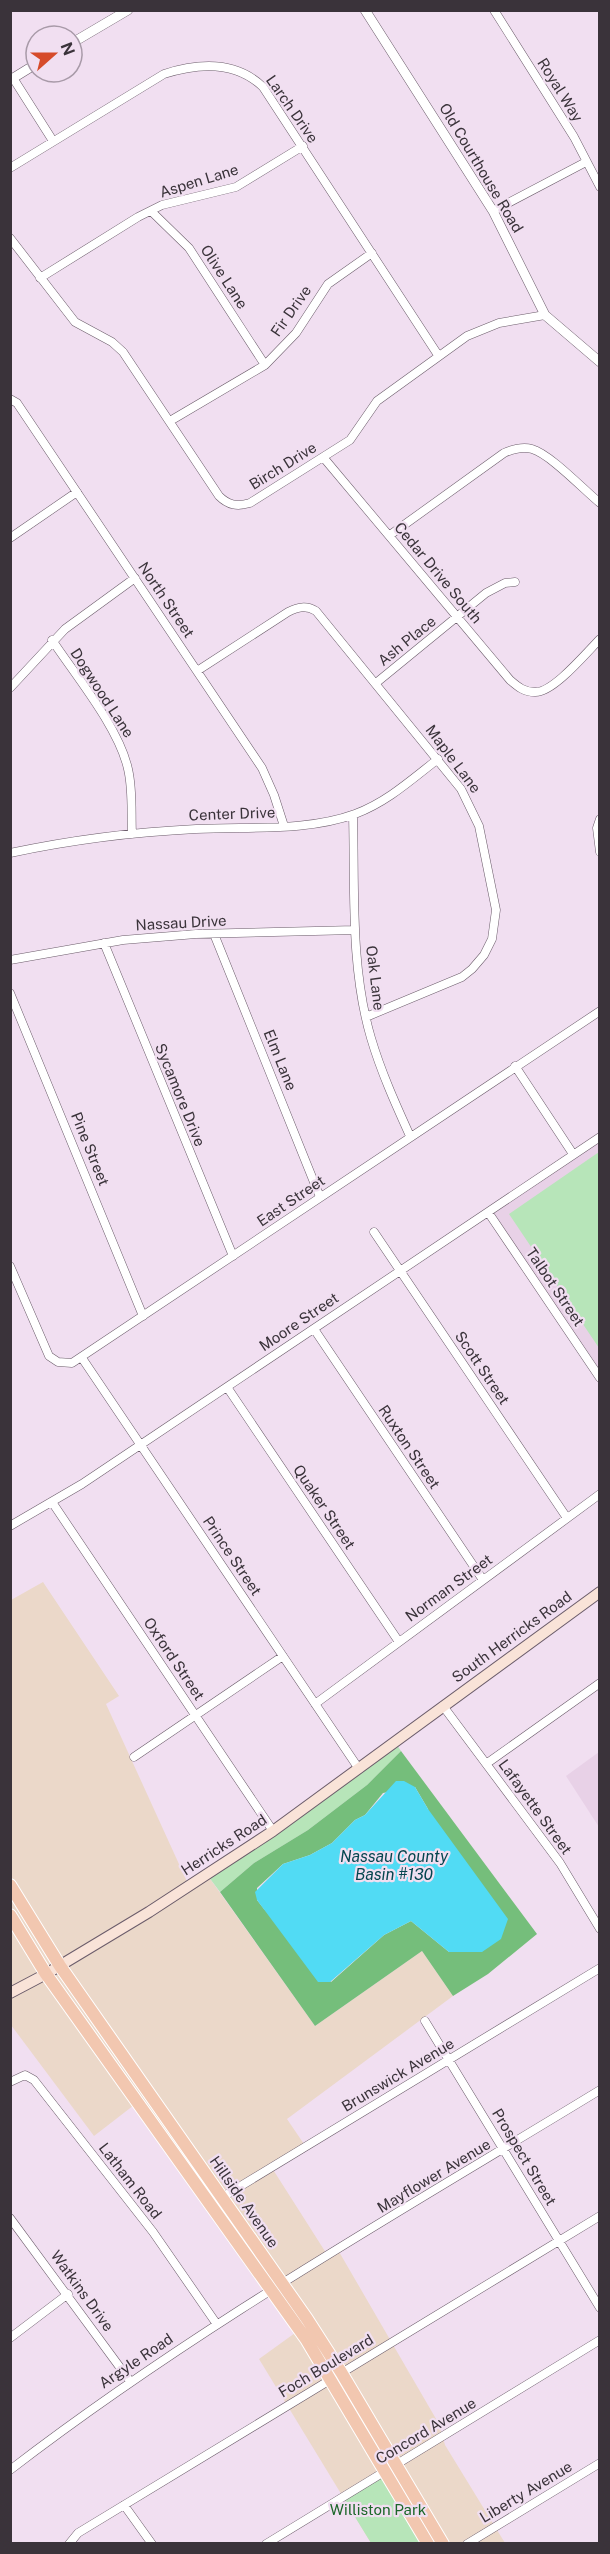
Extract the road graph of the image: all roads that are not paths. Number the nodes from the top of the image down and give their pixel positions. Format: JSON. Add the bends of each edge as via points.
{"nodes":[{"id":1,"x":128,"y":10,"type":"edge"},
{"id":2,"x":365,"y":10,"type":"edge"},
{"id":3,"x":494,"y":10,"type":"edge"},
{"id":4,"x":84,"y":36,"type":"edge"},
{"id":5,"x":12,"y":79,"type":"edge"},
{"id":6,"x":53,"y":141,"type":"junction"},
{"id":7,"x":303,"y":146,"type":"junction"},
{"id":8,"x":586,"y":162,"type":"junction"},
{"id":9,"x":10,"y":168,"type":"edge"},
{"id":10,"x":600,"y":187,"type":"edge"},
{"id":11,"x":151,"y":211,"type":"junction"},
{"id":12,"x":492,"y":212,"type":"junction"},
{"id":13,"x":10,"y":238,"type":"edge"},
{"id":14,"x":372,"y":253,"type":"junction"},
{"id":15,"x":40,"y":278,"type":"junction"},
{"id":16,"x":545,"y":315,"type":"junction"},
{"id":17,"x":438,"y":355,"type":"junction"},
{"id":18,"x":600,"y":362,"type":"edge"},
{"id":19,"x":266,"y":365,"type":"junction"},
{"id":20,"x":13,"y":403,"type":"edge"},
{"id":21,"x":170,"y":421,"type":"junction"},
{"id":22,"x":323,"y":457,"type":"junction"},
{"id":23,"x":77,"y":492,"type":"junction"},
{"id":24,"x":600,"y":503,"type":"edge"},
{"id":25,"x":390,"y":535,"type":"junction"},
{"id":26,"x":10,"y":538,"type":"edge"},
{"id":27,"x":135,"y":578,"type":"junction"},
{"id":28,"x":515,"y":582,"type":"dead end"},
{"id":29,"x":457,"y":617,"type":"junction"},
{"id":30,"x":600,"y":639,"type":"edge"},
{"id":31,"x":52,"y":640,"type":"junction"},
{"id":32,"x":197,"y":671,"type":"junction"},
{"id":33,"x":376,"y":683,"type":"junction"},
{"id":34,"x":10,"y":688,"type":"edge"},
{"id":35,"x":438,"y":759,"type":"junction"},
{"id":36,"x":353,"y":815,"type":"junction"},
{"id":37,"x":600,"y":819,"type":"edge"},
{"id":38,"x":284,"y":826,"type":"junction"},
{"id":39,"x":132,"y":834,"type":"junction"},
{"id":40,"x":600,"y":852,"type":"edge"},
{"id":41,"x":10,"y":853,"type":"edge"},
{"id":42,"x":356,"y":930,"type":"junction"},
{"id":43,"x":214,"y":933,"type":"junction"},
{"id":44,"x":104,"y":943,"type":"junction"},
{"id":45,"x":10,"y":960,"type":"edge"},
{"id":46,"x":11,"y":995,"type":"edge"},
{"id":47,"x":600,"y":1011,"type":"edge"},
{"id":48,"x":366,"y":1017,"type":"junction"},
{"id":49,"x":515,"y":1066,"type":"junction"},
{"id":50,"x":410,"y":1136,"type":"junction"},
{"id":51,"x":600,"y":1137,"type":"edge"},
{"id":52,"x":573,"y":1154,"type":"junction"},
{"id":53,"x":320,"y":1197,"type":"junction"},
{"id":54,"x":488,"y":1212,"type":"junction"},
{"id":55,"x":374,"y":1232,"type":"dead end"},
{"id":56,"x":233,"y":1256,"type":"junction"},
{"id":57,"x":10,"y":1266,"type":"edge"},
{"id":58,"x":400,"y":1271,"type":"junction"},
{"id":59,"x":20,"y":1289,"type":"junction"},
{"id":60,"x":10,"y":1292,"type":"edge"},
{"id":61,"x":143,"y":1316,"type":"junction"},
{"id":62,"x":314,"y":1329,"type":"junction"},
{"id":63,"x":82,"y":1358,"type":"junction"},
{"id":64,"x":600,"y":1378,"type":"edge"},
{"id":65,"x":227,"y":1387,"type":"junction"},
{"id":66,"x":140,"y":1445,"type":"junction"},
{"id":67,"x":600,"y":1494,"type":"edge"},
{"id":68,"x":52,"y":1502,"type":"junction"},
{"id":69,"x":567,"y":1518,"type":"junction"},
{"id":70,"x":10,"y":1526,"type":"edge"},
{"id":71,"x":483,"y":1581,"type":"junction"},
{"id":72,"x":600,"y":1592,"type":"edge"},
{"id":73,"x":399,"y":1642,"type":"junction"},
{"id":74,"x":283,"y":1656,"type":"junction"},
{"id":75,"x":600,"y":1683,"type":"edge"},
{"id":76,"x":315,"y":1704,"type":"junction"},
{"id":77,"x":443,"y":1706,"type":"junction"},
{"id":78,"x":195,"y":1715,"type":"junction"},
{"id":79,"x":134,"y":1757,"type":"dead end"},
{"id":80,"x":486,"y":1764,"type":"junction"},
{"id":81,"x":359,"y":1769,"type":"junction"},
{"id":82,"x":273,"y":1831,"type":"junction"},
{"id":83,"x":10,"y":1885,"type":"edge"},
{"id":84,"x":10,"y":1915,"type":"edge"},
{"id":85,"x":600,"y":1929,"type":"edge"},
{"id":86,"x":60,"y":1966,"type":"junction"},
{"id":87,"x":600,"y":1968,"type":"edge"},
{"id":88,"x":46,"y":1974,"type":"junction"},
{"id":89,"x":10,"y":1993,"type":"edge"},
{"id":90,"x":425,"y":2021,"type":"dead end"},
{"id":91,"x":449,"y":2060,"type":"junction"},
{"id":92,"x":10,"y":2082,"type":"edge"},
{"id":93,"x":600,"y":2090,"type":"edge"},
{"id":94,"x":503,"y":2149,"type":"junction"},
{"id":95,"x":223,"y":2198,"type":"junction"},
{"id":96,"x":211,"y":2204,"type":"junction"},
{"id":97,"x":600,"y":2216,"type":"edge"},
{"id":98,"x":10,"y":2218,"type":"edge"},
{"id":99,"x":559,"y":2241,"type":"junction"},
{"id":100,"x":283,"y":2283,"type":"junction"},
{"id":101,"x":272,"y":2290,"type":"junction"},
{"id":102,"x":68,"y":2294,"type":"junction"},
{"id":103,"x":600,"y":2307,"type":"edge"},
{"id":104,"x":216,"y":2323,"type":"junction"},
{"id":105,"x":10,"y":2338,"type":"edge"},
{"id":106,"x":600,"y":2340,"type":"edge"},
{"id":107,"x":341,"y":2372,"type":"junction"},
{"id":108,"x":330,"y":2379,"type":"junction"},
{"id":109,"x":130,"y":2381,"type":"junction"},
{"id":110,"x":600,"y":2463,"type":"edge"},
{"id":111,"x":396,"y":2464,"type":"junction"},
{"id":112,"x":10,"y":2470,"type":"edge"},
{"id":113,"x":385,"y":2471,"type":"junction"},
{"id":114,"x":124,"y":2505,"type":"junction"},
{"id":115,"x":69,"y":2544,"type":"edge"},
{"id":116,"x":152,"y":2544,"type":"edge"},
{"id":117,"x":266,"y":2544,"type":"edge"},
{"id":118,"x":428,"y":2544,"type":"edge"},
{"id":119,"x":443,"y":2544,"type":"edge"},
{"id":120,"x":466,"y":2544,"type":"edge"}],
"edges":[{"from":1,"to":4,"type":"street"},
{"from":2,"to":12,"type":"street","name":"Old Courthouse Road"},
{"from":3,"to":8,"type":"street","name":"Royal Way"},
{"from":5,"to":6,"type":"street"},
{"from":6,"to":7,"type":"street","name":"Larch Drive","via":[[164,74],[182,68],[226,66],[245,72],[262,87]]},
{"from":6,"to":9,"type":"street","name":"Larch Drive"},
{"from":7,"to":11,"type":"street","name":"Aspen Lane","via":[[236,187]]},
{"from":7,"to":14,"type":"street","name":"Larch Drive"},
{"from":8,"to":10,"type":"street","name":"Royal Way"},
{"from":8,"to":12,"type":"street"},
{"from":11,"to":15,"type":"street","name":"Aspen Lane"},
{"from":11,"to":19,"type":"street","name":"Olive Lane","via":[[189,248]]},
{"from":12,"to":16,"type":"street","name":"Old Courthouse Road"},
{"from":13,"to":15,"type":"street","name":"Birch Drive"},
{"from":14,"to":17,"type":"street","name":"Larch Drive"},
{"from":14,"to":19,"type":"street","name":"Fir Drive","via":[[328,284],[296,333]]},
{"from":15,"to":21,"type":"street","name":"Birch Drive","via":[[75,322],[123,352]]},
{"from":16,"to":17,"type":"street","name":"Birch Drive","via":[[485,328]]},
{"from":16,"to":18,"type":"street","name":"Old Courthouse Road"},
{"from":17,"to":22,"type":"street","name":"Birch Drive","via":[[377,401],[350,440]]},
{"from":19,"to":21,"type":"street","name":"Fir Drive"},
{"from":20,"to":23,"type":"street","name":"North Street"},
{"from":21,"to":22,"type":"street","name":"Birch Drive","via":[[219,496],[233,505],[249,503]]},
{"from":22,"to":25,"type":"street","name":"Cedar Drive South"},
{"from":23,"to":26,"type":"street"},
{"from":23,"to":27,"type":"street","name":"North Street"},
{"from":24,"to":25,"type":"street","via":[[542,454],[517,448],[504,453]]},
{"from":25,"to":29,"type":"street","name":"Cedar Drive South"},
{"from":27,"to":31,"type":"street"},
{"from":27,"to":32,"type":"street","name":"North Street"},
{"from":28,"to":29,"type":"street","name":"Ash Place","via":[[486,593]]},
{"from":29,"to":30,"type":"street","name":"Cedar Drive South","via":[[521,690],[541,692],[555,683]]},
{"from":29,"to":33,"type":"street","name":"Ash Place"},
{"from":31,"to":34,"type":"street"},
{"from":31,"to":39,"type":"street","name":"Dogwood Lane","via":[[122,750],[130,785]]},
{"from":32,"to":33,"type":"street","name":"Maple Lane","via":[[288,612],[304,607],[316,611]]},
{"from":32,"to":38,"type":"street","name":"North Street","via":[[262,768]]},
{"from":33,"to":35,"type":"street","name":"Maple Lane"},
{"from":35,"to":36,"type":"street","name":"Center Drive","via":[[386,800]]},
{"from":35,"to":48,"type":"street","name":"Maple Lane","via":[[461,789],[479,826],[496,910],[494,931],[484,956],[462,977]]},
{"from":36,"to":38,"type":"street","name":"Center Drive"},
{"from":36,"to":42,"type":"street","name":"Oak Lane"},
{"from":37,"to":40,"type":"street"},
{"from":38,"to":39,"type":"street","name":"Center Drive"},
{"from":39,"to":41,"type":"street","name":"Center Drive"},
{"from":42,"to":43,"type":"street","name":"Nassau Drive"},
{"from":42,"to":48,"type":"street","name":"Oak Lane"},
{"from":43,"to":44,"type":"street","name":"Nassau Drive"},
{"from":43,"to":53,"type":"street","name":"Elm Lane"},
{"from":44,"to":45,"type":"street","name":"Nassau Drive"},
{"from":44,"to":56,"type":"street","name":"Sycamore Drive"},
{"from":46,"to":61,"type":"street","name":"Pine Street"},
{"from":47,"to":49,"type":"street","name":"East Street"},
{"from":48,"to":50,"type":"street","name":"Oak Lane","via":[[379,1061]]},
{"from":49,"to":50,"type":"street","name":"East Street"},
{"from":49,"to":52,"type":"street"},
{"from":50,"to":53,"type":"street","name":"East Street"},
{"from":51,"to":52,"type":"street","name":"Moore Street"},
{"from":52,"to":54,"type":"street","name":"Moore Street"},
{"from":53,"to":56,"type":"street","name":"East Street"},
{"from":54,"to":58,"type":"street","name":"Moore Street"},
{"from":54,"to":64,"type":"street","name":"Talbot Street"},
{"from":55,"to":58,"type":"street","name":"Scott Street"},
{"from":56,"to":61,"type":"street","name":"East Street"},
{"from":57,"to":59,"type":"street"},
{"from":58,"to":62,"type":"street","name":"Moore Street"},
{"from":58,"to":69,"type":"street","name":"Scott Street"},
{"from":59,"to":60,"type":"street"},
{"from":59,"to":63,"type":"street","via":[[49,1356],[69,1364]]},
{"from":61,"to":63,"type":"street","name":"East Street"},
{"from":62,"to":65,"type":"street","name":"Moore Street"},
{"from":62,"to":71,"type":"street","name":"Ruxton Street"},
{"from":63,"to":66,"type":"street","name":"Prince Street"},
{"from":65,"to":66,"type":"street","name":"Moore Street"},
{"from":65,"to":73,"type":"street","name":"Quaker Street"},
{"from":66,"to":68,"type":"street","name":"Moore Street"},
{"from":66,"to":74,"type":"street","name":"Prince Street"},
{"from":67,"to":69,"type":"street","name":"Norman Street"},
{"from":68,"to":70,"type":"street","name":"Moore Street"},
{"from":68,"to":78,"type":"street","name":"Oxford Street"},
{"from":69,"to":71,"type":"street","name":"Norman Street"},
{"from":71,"to":73,"type":"street","name":"Norman Street"},
{"from":72,"to":77,"type":"main road","name":"South Herricks Road"},
{"from":73,"to":76,"type":"street","name":"Norman Street"},
{"from":74,"to":76,"type":"street","name":"Prince Street"},
{"from":74,"to":78,"type":"street"},
{"from":75,"to":80,"type":"street"},
{"from":76,"to":81,"type":"street","name":"Prince Street"},
{"from":77,"to":80,"type":"street","name":"Lafayette Street"},
{"from":77,"to":81,"type":"main road","name":"Herricks Road"},
{"from":78,"to":79,"type":"street"},
{"from":78,"to":82,"type":"street","name":"Oxford Street"},
{"from":80,"to":85,"type":"street","name":"Lafayette Street","via":[[560,1863]]},
{"from":81,"to":82,"type":"main road","name":"Herricks Road"},
{"from":82,"to":86,"type":"main road","name":"Herricks Road"},
{"from":83,"to":86,"type":"main road","name":"Hillside Avenue"},
{"from":84,"to":88,"type":"main road","name":"Hillside Avenue"},
{"from":86,"to":88,"type":"main road","name":"Herricks Road"},
{"from":86,"to":95,"type":"main road","name":"Hillside Avenue"},
{"from":87,"to":91,"type":"street","name":"Brunswick Avenue"},
{"from":88,"to":89,"type":"main road","name":"Herricks Road"},
{"from":88,"to":96,"type":"main road","name":"Hillside Avenue"},
{"from":90,"to":91,"type":"street","name":"Prospect Street"},
{"from":91,"to":94,"type":"street","name":"Prospect Street"},
{"from":91,"to":95,"type":"street","name":"Brunswick Avenue"},
{"from":92,"to":104,"type":"street","name":"Latham Road","via":[[25,2075],[34,2080],[153,2232]]},
{"from":93,"to":94,"type":"street","name":"Mayflower Avenue"},
{"from":94,"to":99,"type":"street","name":"Prospect Street"},
{"from":94,"to":100,"type":"street","name":"Mayflower Avenue"},
{"from":95,"to":96,"type":"street","name":"Brunswick Avenue"},
{"from":95,"to":100,"type":"main road","name":"Hillside Avenue"},
{"from":96,"to":101,"type":"main road","name":"Hillside Avenue"},
{"from":97,"to":99,"type":"street","name":"Foch Boulevard"},
{"from":98,"to":102,"type":"street","name":"Watkins Drive"},
{"from":99,"to":103,"type":"street","name":"Prospect Street"},
{"from":99,"to":107,"type":"street","name":"Foch Boulevard"},
{"from":100,"to":101,"type":"street","name":"Argyle Road"},
{"from":100,"to":107,"type":"main road","name":"Hillside Avenue"},
{"from":101,"to":104,"type":"street","name":"Argyle Road"},
{"from":101,"to":108,"type":"main road","name":"Hillside Avenue"},
{"from":102,"to":105,"type":"street"},
{"from":102,"to":109,"type":"street","name":"Watkins Drive"},
{"from":104,"to":109,"type":"street","name":"Argyle Road"},
{"from":106,"to":111,"type":"street","name":"Concord Avenue"},
{"from":107,"to":108,"type":"street","name":"Foch Boulevard"},
{"from":107,"to":111,"type":"main road","name":"Hillside Avenue"},
{"from":108,"to":113,"type":"main road","name":"Hillside Avenue"},
{"from":108,"to":114,"type":"street","name":"Foch Boulevard"},
{"from":109,"to":112,"type":"street","name":"Argyle Road"},
{"from":110,"to":120,"type":"street","name":"Liberty Avenue"},
{"from":111,"to":113,"type":"street","name":"Concord Avenue"},
{"from":111,"to":119,"type":"main road","name":"Hillside Avenue"},
{"from":113,"to":117,"type":"street","name":"Concord Avenue"},
{"from":113,"to":118,"type":"main road","name":"Hillside Avenue"},
{"from":114,"to":115,"type":"street","name":"Foch Boulevard","via":[[78,2533]]},
{"from":114,"to":116,"type":"street"}]}
